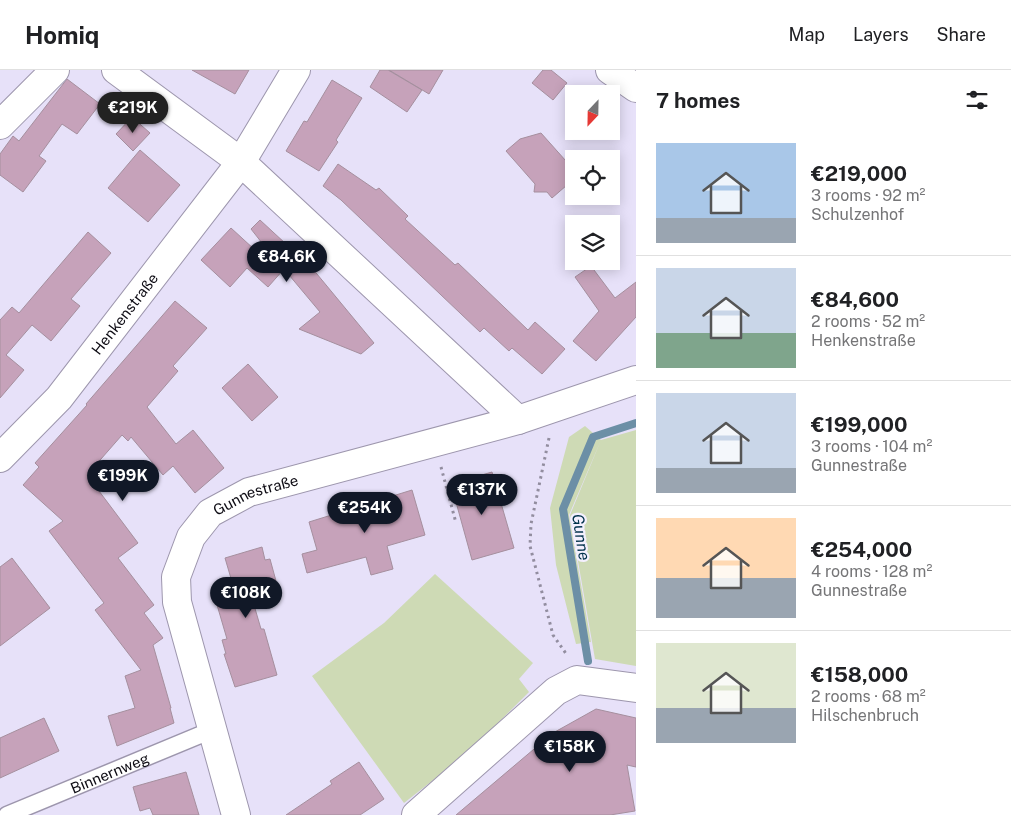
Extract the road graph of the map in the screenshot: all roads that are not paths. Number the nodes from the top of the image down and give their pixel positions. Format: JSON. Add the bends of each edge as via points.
{"nodes":[{"id":1,"x":56,"y":70,"type":"edge"},
{"id":2,"x":116,"y":70,"type":"edge"},
{"id":3,"x":296,"y":70,"type":"edge"},
{"id":4,"x":610,"y":70,"type":"edge"},
{"id":5,"x":636,"y":88,"type":"edge"},
{"id":6,"x":0,"y":125,"type":"edge"},
{"id":7,"x":241,"y":162,"type":"junction"},
{"id":8,"x":636,"y":380,"type":"edge"},
{"id":9,"x":518,"y":420,"type":"junction"},
{"id":10,"x":0,"y":458,"type":"edge"},
{"id":11,"x":636,"y":688,"type":"edge"},
{"id":12,"x":212,"y":730,"type":"junction"},
{"id":13,"x":7,"y":815,"type":"edge"},
{"id":14,"x":236,"y":815,"type":"edge"},
{"id":15,"x":416,"y":815,"type":"edge"}],
"edges":[{"from":1,"to":6,"type":"street"},
{"from":2,"to":7,"type":"street"},
{"from":3,"to":7,"type":"street","name":"Henkenstraße"},
{"from":4,"to":5,"type":"street"},
{"from":7,"to":9,"type":"street"},
{"from":7,"to":10,"type":"street","name":"Henkenstraße","via":[[59,398]]},
{"from":8,"to":9,"type":"street","name":"Gunnestraße"},
{"from":9,"to":12,"type":"street","name":"Gunnestraße","via":[[249,492],[210,513],[191,537],[176,577],[177,602]]},
{"from":11,"to":15,"type":"street","via":[[577,680],[556,691]]},
{"from":12,"to":13,"type":"lane","name":"Binnernweg"},
{"from":12,"to":14,"type":"street","name":"Gunnestraße"}]}
